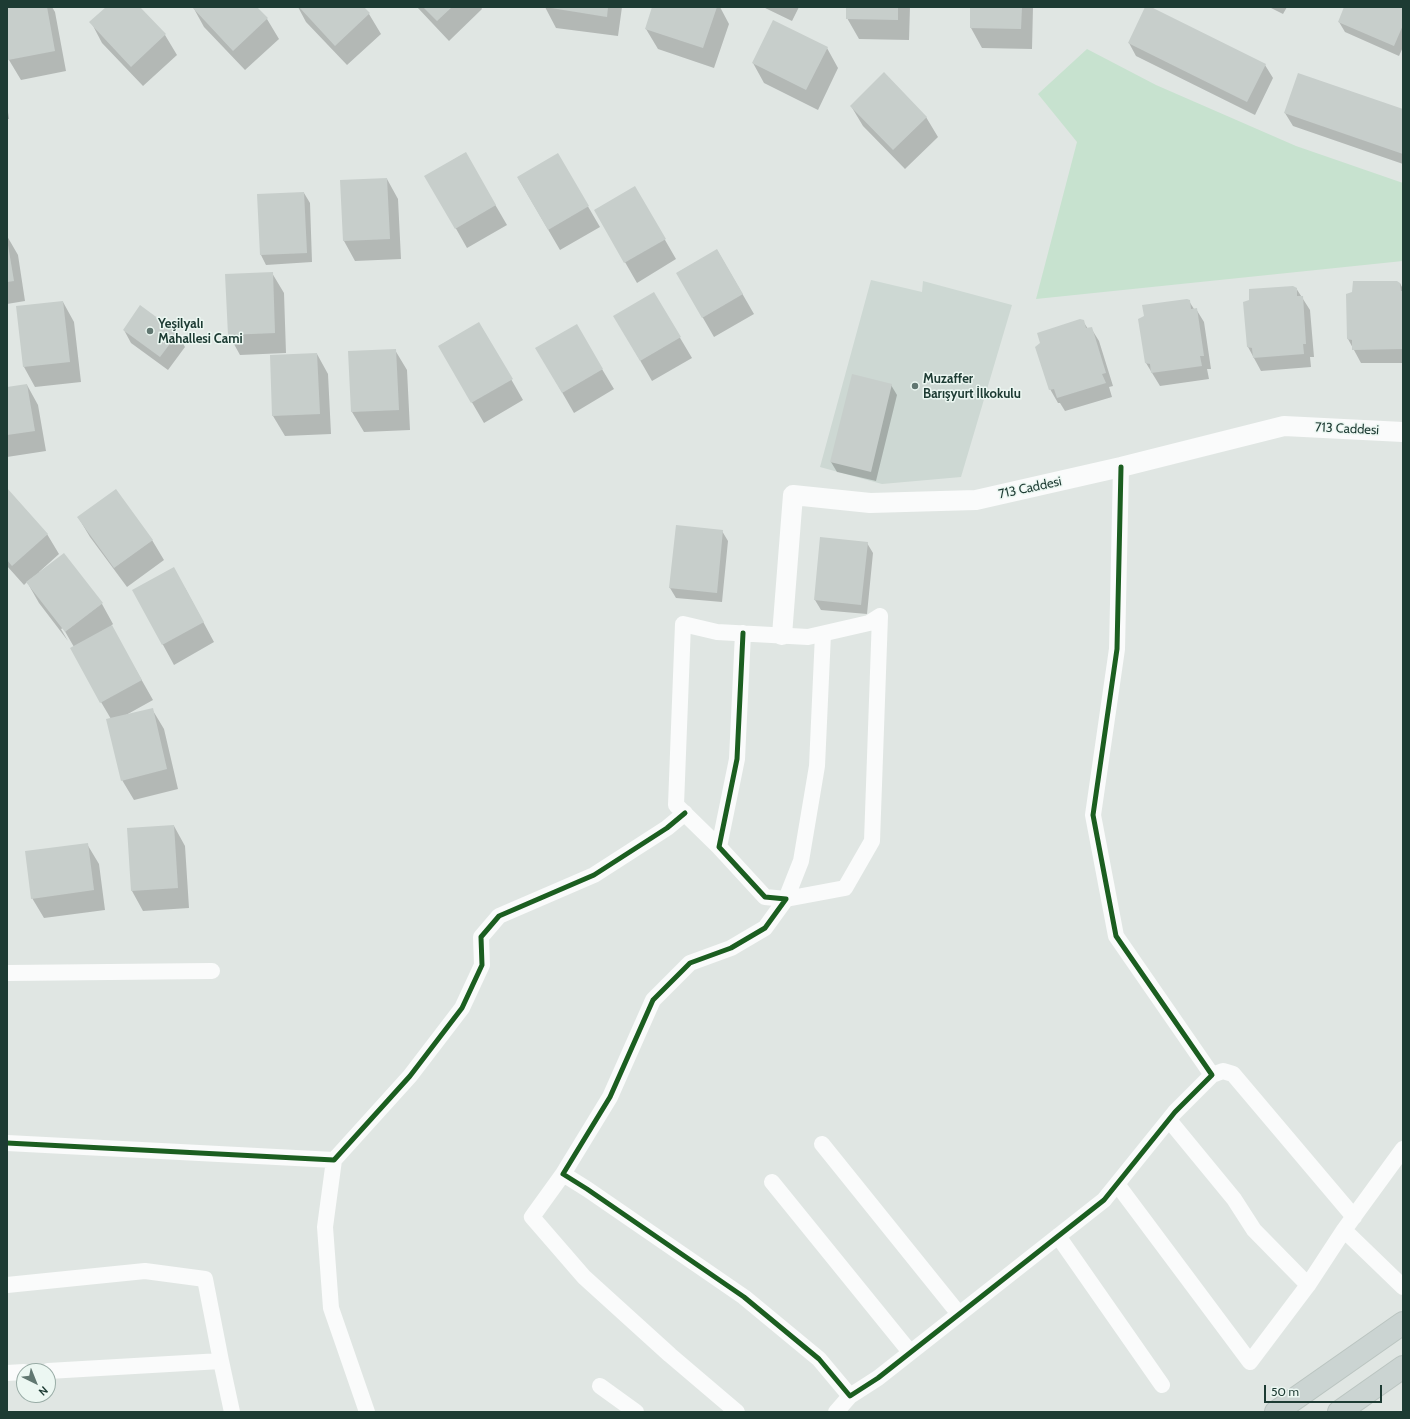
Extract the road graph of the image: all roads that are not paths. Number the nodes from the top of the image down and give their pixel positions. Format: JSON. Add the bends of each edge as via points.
{"nodes":[{"id":1,"x":1403,"y":432,"type":"edge"},
{"id":2,"x":1121,"y":467,"type":"junction"},
{"id":3,"x":743,"y":633,"type":"junction"},
{"id":4,"x":823,"y":634,"type":"junction"},
{"id":5,"x":782,"y":635,"type":"junction"},
{"id":6,"x":685,"y":813,"type":"junction"},
{"id":7,"x":718,"y":847,"type":"junction"},
{"id":8,"x":786,"y":899,"type":"junction"},
{"id":9,"x":212,"y":971,"type":"dead end"},
{"id":10,"x":7,"y":972,"type":"edge"},
{"id":11,"x":1212,"y":1075,"type":"junction"},
{"id":12,"x":1169,"y":1120,"type":"junction"},
{"id":13,"x":7,"y":1143,"type":"edge"},
{"id":14,"x":822,"y":1144,"type":"dead end"},
{"id":15,"x":1403,"y":1149,"type":"edge"},
{"id":16,"x":334,"y":1160,"type":"junction"},
{"id":17,"x":562,"y":1174,"type":"junction"},
{"id":18,"x":772,"y":1182,"type":"dead end"},
{"id":19,"x":1117,"y":1184,"type":"junction"},
{"id":20,"x":1354,"y":1216,"type":"junction"},
{"id":21,"x":1344,"y":1230,"type":"junction"},
{"id":22,"x":1058,"y":1236,"type":"junction"},
{"id":23,"x":1308,"y":1284,"type":"junction"},
{"id":24,"x":7,"y":1285,"type":"edge"},
{"id":25,"x":1403,"y":1287,"type":"edge"},
{"id":26,"x":959,"y":1314,"type":"junction"},
{"id":27,"x":1403,"y":1323,"type":"edge"},
{"id":28,"x":910,"y":1352,"type":"junction"},
{"id":29,"x":221,"y":1361,"type":"junction"},
{"id":30,"x":1403,"y":1367,"type":"edge"},
{"id":31,"x":56,"y":1371,"type":"edge"},
{"id":32,"x":1162,"y":1385,"type":"dead end"},
{"id":33,"x":600,"y":1386,"type":"dead end"},
{"id":34,"x":850,"y":1396,"type":"junction"},
{"id":35,"x":232,"y":1412,"type":"edge"},
{"id":36,"x":367,"y":1412,"type":"edge"},
{"id":37,"x":636,"y":1412,"type":"edge"},
{"id":38,"x":738,"y":1412,"type":"edge"},
{"id":39,"x":836,"y":1412,"type":"edge"},
{"id":40,"x":1276,"y":1412,"type":"edge"},
{"id":41,"x":1339,"y":1412,"type":"edge"}],
"edges":[{"from":1,"to":2,"type":"street","name":"713 Caddesi","via":[[1284,426]]},
{"from":2,"to":5,"type":"street","name":"713 Caddesi","via":[[976,500],[870,503],[793,495]]},
{"from":2,"to":11,"type":"street","via":[[1117,649],[1093,815],[1116,936]]},
{"from":3,"to":5,"type":"street"},
{"from":3,"to":6,"type":"street","via":[[717,632],[683,624],[676,805]]},
{"from":3,"to":7,"type":"street","via":[[737,759]]},
{"from":4,"to":5,"type":"street","via":[[808,637]]},
{"from":4,"to":8,"type":"street","via":[[817,766],[801,861]]},
{"from":4,"to":8,"type":"street","via":[[869,623],[880,616],[872,841],[845,888]]},
{"from":6,"to":7,"type":"street"},
{"from":6,"to":16,"type":"street","via":[[668,828],[594,876],[499,916],[481,937],[482,965],[462,1008],[410,1076]]},
{"from":7,"to":8,"type":"street","via":[[765,897]]},
{"from":8,"to":17,"type":"street","via":[[765,928],[731,948],[690,963],[653,1000],[610,1097]]},
{"from":9,"to":10,"type":"street"},
{"from":11,"to":12,"type":"street"},
{"from":11,"to":20,"type":"street","via":[[1223,1071],[1233,1074]]},
{"from":12,"to":19,"type":"street"},
{"from":12,"to":23,"type":"street","via":[[1234,1199],[1254,1230]]},
{"from":13,"to":16,"type":"street"},
{"from":14,"to":26,"type":"street"},
{"from":15,"to":20,"type":"street"},
{"from":16,"to":36,"type":"street","via":[[325,1228],[330,1308]]},
{"from":17,"to":34,"type":"street","via":[[744,1297],[818,1359]]},
{"from":17,"to":38,"type":"street","via":[[532,1217],[584,1277]]},
{"from":18,"to":28,"type":"street"},
{"from":19,"to":22,"type":"street","via":[[1104,1200]]},
{"from":19,"to":23,"type":"street","via":[[1250,1362]]},
{"from":20,"to":21,"type":"street"},
{"from":21,"to":23,"type":"street"},
{"from":21,"to":25,"type":"street"},
{"from":22,"to":26,"type":"street"},
{"from":22,"to":32,"type":"street"},
{"from":24,"to":29,"type":"street","via":[[145,1272],[205,1279]]},
{"from":26,"to":28,"type":"street"},
{"from":27,"to":40,"type":"main road"},
{"from":28,"to":34,"type":"street","via":[[878,1378]]},
{"from":29,"to":31,"type":"street"},
{"from":29,"to":35,"type":"street"},
{"from":30,"to":41,"type":"main road"},
{"from":33,"to":37,"type":"street"},
{"from":34,"to":39,"type":"street"}]}
